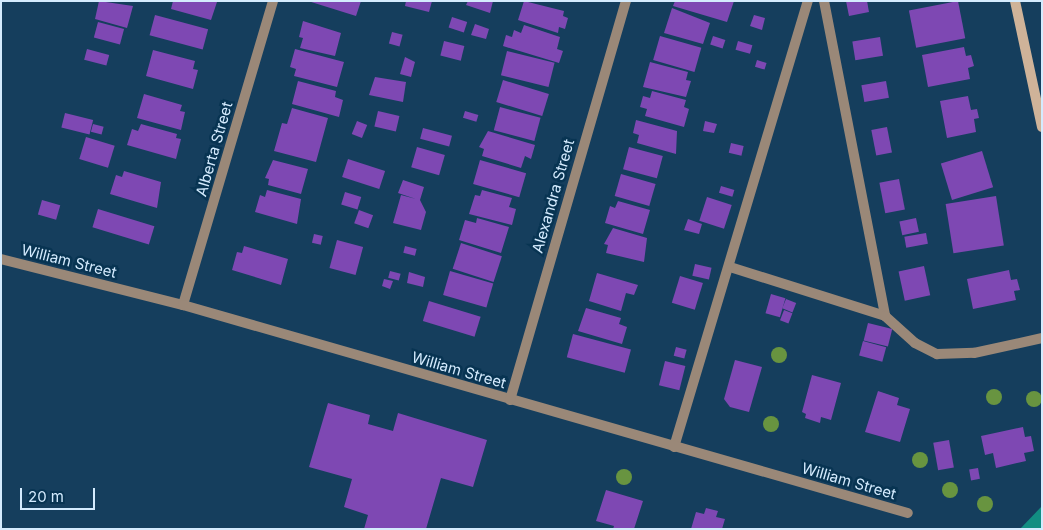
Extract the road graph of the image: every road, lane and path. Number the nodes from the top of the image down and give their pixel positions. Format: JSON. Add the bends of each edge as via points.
{"nodes":[{"id":1,"x":272,"y":1,"type":"edge"},
{"id":2,"x":626,"y":1,"type":"edge"},
{"id":3,"x":808,"y":1,"type":"edge"},
{"id":4,"x":824,"y":1,"type":"edge"},
{"id":5,"x":1015,"y":1,"type":"edge"},
{"id":6,"x":1042,"y":127,"type":"edge"},
{"id":7,"x":1,"y":259,"type":"edge"},
{"id":8,"x":730,"y":267,"type":"junction"},
{"id":9,"x":184,"y":305,"type":"junction"},
{"id":10,"x":885,"y":316,"type":"junction"},
{"id":11,"x":1042,"y":338,"type":"edge"},
{"id":12,"x":510,"y":400,"type":"junction"},
{"id":13,"x":674,"y":447,"type":"junction"},
{"id":14,"x":908,"y":513,"type":"dead end"}],
"edges":[{"from":1,"to":9,"type":"street","name":"Alberta Street"},
{"from":2,"to":12,"type":"street","name":"Alexandra Street"},
{"from":3,"to":8,"type":"street"},
{"from":4,"to":10,"type":"street"},
{"from":5,"to":6,"type":"main road"},
{"from":7,"to":9,"type":"street","name":"William Street"},
{"from":8,"to":10,"type":"street"},
{"from":8,"to":13,"type":"street"},
{"from":9,"to":12,"type":"street","name":"William Street"},
{"from":10,"to":11,"type":"street","via":[[915,343],[937,354],[974,353]]},
{"from":12,"to":13,"type":"street","name":"William Street"},
{"from":13,"to":14,"type":"street","name":"William Street"}]}
